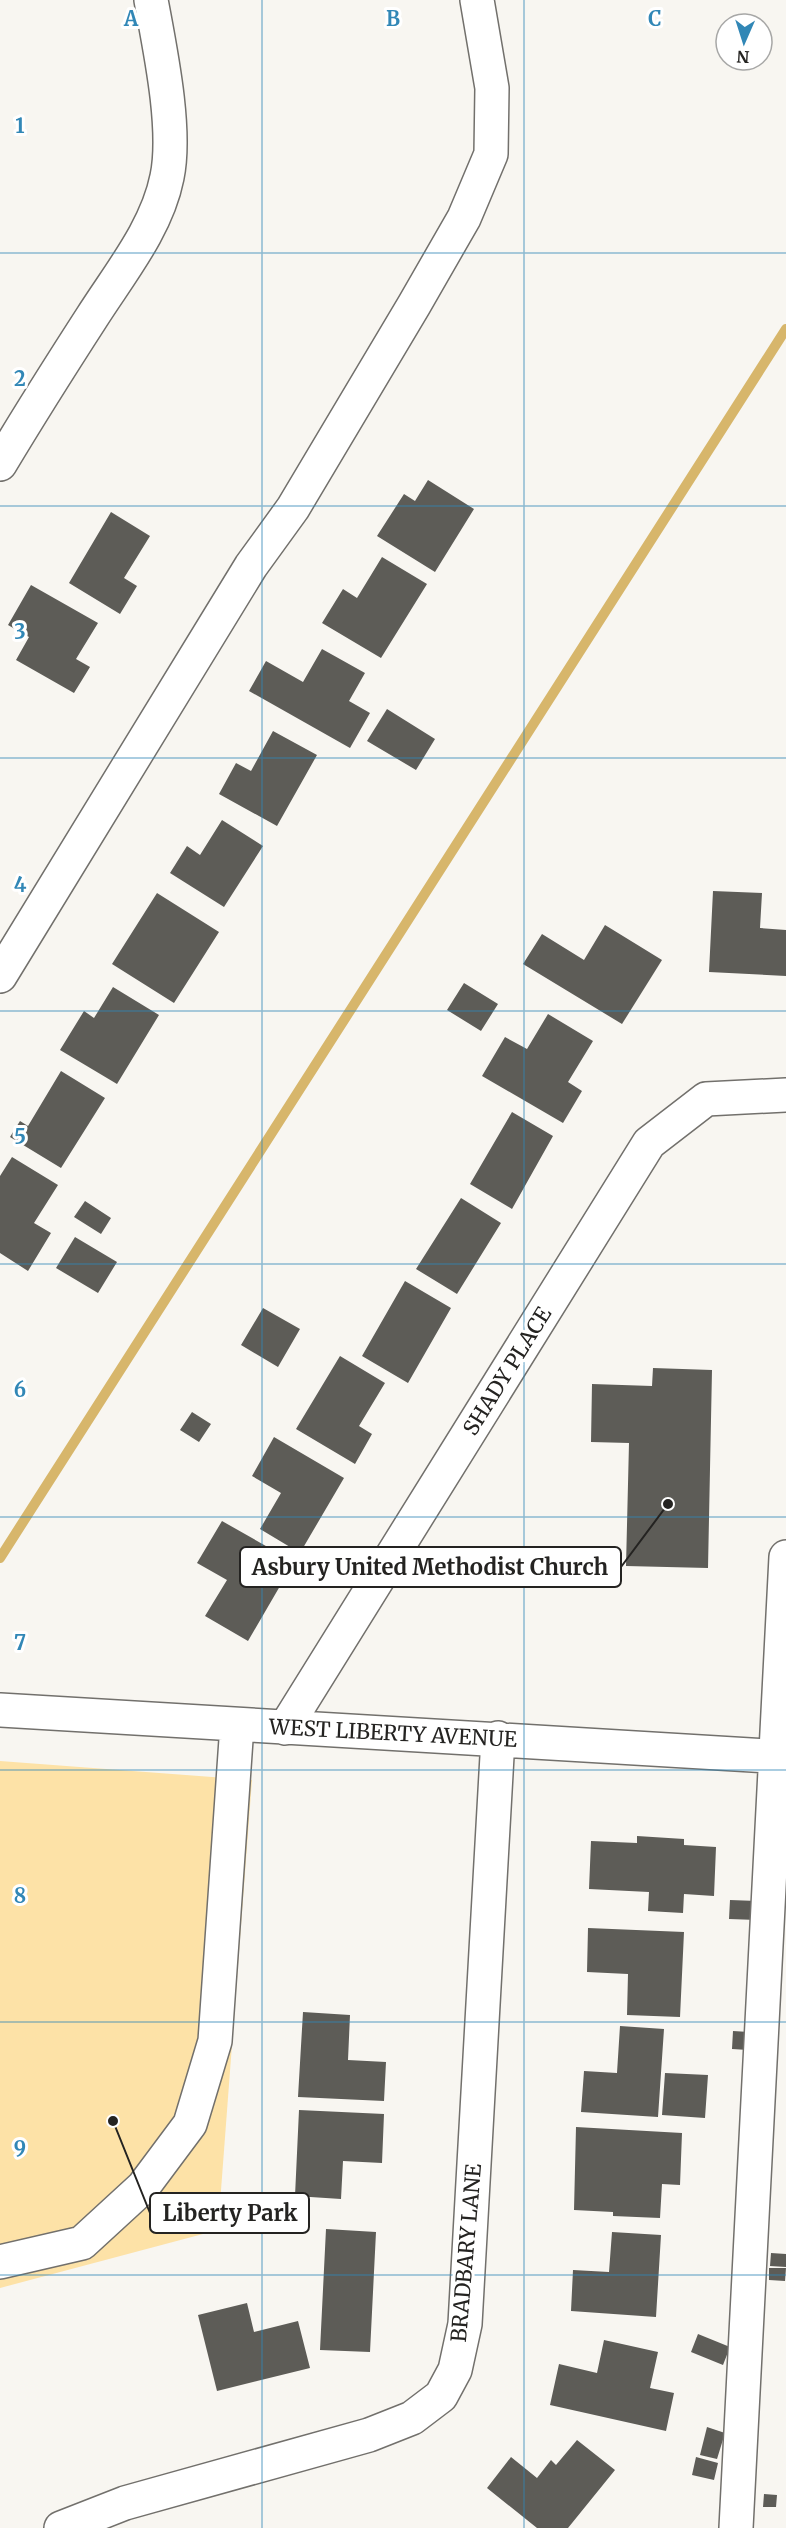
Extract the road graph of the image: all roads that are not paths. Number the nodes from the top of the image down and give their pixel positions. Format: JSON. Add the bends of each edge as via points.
{"nodes":[{"id":1,"x":152,"y":0,"type":"edge"},
{"id":2,"x":477,"y":0,"type":"edge"},
{"id":3,"x":0,"y":464,"type":"edge"},
{"id":4,"x":0,"y":976,"type":"edge"},
{"id":5,"x":786,"y":1095,"type":"edge"},
{"id":6,"x":786,"y":1557,"type":"edge"},
{"id":7,"x":0,"y":1710,"type":"edge"},
{"id":8,"x":237,"y":1725,"type":"junction"},
{"id":9,"x":285,"y":1728,"type":"junction"},
{"id":10,"x":498,"y":1738,"type":"junction"},
{"id":11,"x":781,"y":1756,"type":"edge"},
{"id":12,"x":0,"y":2262,"type":"edge"},
{"id":13,"x":61,"y":2528,"type":"edge"},
{"id":14,"x":736,"y":2528,"type":"edge"}],
"edges":[{"from":1,"to":3,"type":"street","via":[[164,73],[169,143],[167,176],[158,207],[136,249]]},
{"from":2,"to":4,"type":"street","via":[[492,88],[491,154],[464,218],[293,508],[251,567]]},
{"from":5,"to":9,"type":"street","name":"SHADY PLACE","via":[[706,1099],[649,1143]]},
{"from":6,"to":11,"type":"street"},
{"from":7,"to":8,"type":"street","name":"WEST LIBERTY AVENUE"},
{"from":8,"to":9,"type":"street","name":"WEST LIBERTY AVENUE"},
{"from":8,"to":12,"type":"street","via":[[215,2041],[190,2124],[143,2187],[82,2243]]},
{"from":9,"to":10,"type":"street","name":"WEST LIBERTY AVENUE"},
{"from":10,"to":11,"type":"street","name":"WEST LIBERTY AVENUE"},
{"from":10,"to":13,"type":"street","name":"BRADBARY LANE","via":[[465,2324],[455,2370],[441,2396],[412,2418],[369,2435],[125,2503]]},
{"from":11,"to":14,"type":"street"}]}
